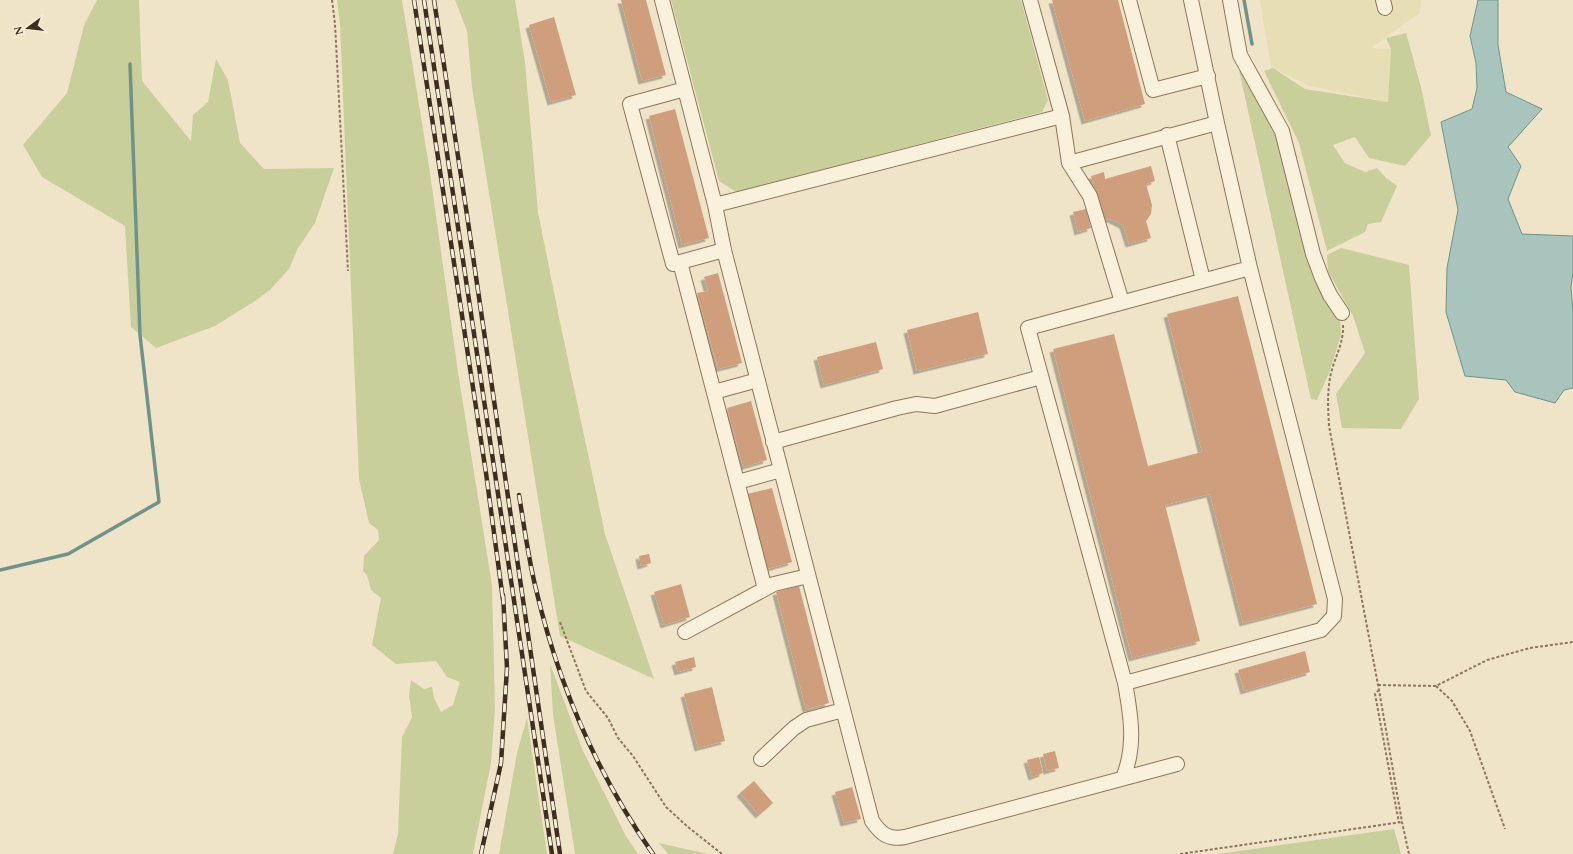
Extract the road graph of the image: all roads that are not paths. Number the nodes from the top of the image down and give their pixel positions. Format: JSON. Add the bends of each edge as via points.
{"nodes":[{"id":1,"x":662,"y":0,"type":"edge"},
{"id":2,"x":1030,"y":0,"type":"edge"},
{"id":3,"x":1129,"y":0,"type":"edge"},
{"id":4,"x":1191,"y":0,"type":"edge"},
{"id":5,"x":1230,"y":0,"type":"edge"},
{"id":6,"x":1208,"y":76,"type":"junction"},
{"id":7,"x":685,"y":89,"type":"junction"},
{"id":8,"x":1062,"y":116,"type":"junction"},
{"id":9,"x":1217,"y":122,"type":"junction"},
{"id":10,"x":1167,"y":136,"type":"junction"},
{"id":11,"x":1069,"y":163,"type":"junction"},
{"id":12,"x":715,"y":205,"type":"junction"},
{"id":13,"x":724,"y":250,"type":"junction"},
{"id":14,"x":680,"y":262,"type":"junction"},
{"id":15,"x":1250,"y":268,"type":"junction"},
{"id":16,"x":1203,"y":280,"type":"junction"},
{"id":17,"x":1122,"y":302,"type":"junction"},
{"id":18,"x":1342,"y":313,"type":"road end"},
{"id":19,"x":1041,"y":377,"type":"junction"},
{"id":20,"x":758,"y":380,"type":"junction"},
{"id":21,"x":714,"y":392,"type":"junction"},
{"id":22,"x":773,"y":442,"type":"junction"},
{"id":23,"x":781,"y":470,"type":"junction"},
{"id":24,"x":738,"y":482,"type":"junction"},
{"id":25,"x":808,"y":576,"type":"junction"},
{"id":26,"x":765,"y":589,"type":"junction"},
{"id":27,"x":685,"y":632,"type":"dead end"},
{"id":28,"x":1125,"y":683,"type":"junction"},
{"id":29,"x":843,"y":710,"type":"junction"},
{"id":30,"x":761,"y":759,"type":"dead end"},
{"id":31,"x":1176,"y":764,"type":"dead end"},
{"id":32,"x":1123,"y":778,"type":"junction"}],
"edges":[{"from":1,"to":7,"type":"lane"},
{"from":2,"to":8,"type":"lane"},
{"from":3,"to":6,"type":"lane","via":[[1153,90]]},
{"from":4,"to":6,"type":"lane"},
{"from":5,"to":18,"type":"lane","via":[[1240,55],[1282,131],[1314,254],[1330,295]]},
{"from":6,"to":9,"type":"lane"},
{"from":7,"to":12,"type":"lane"},
{"from":7,"to":14,"type":"lane","via":[[630,104],[673,264]]},
{"from":8,"to":11,"type":"lane"},
{"from":8,"to":12,"type":"lane"},
{"from":9,"to":10,"type":"lane"},
{"from":9,"to":15,"type":"lane"},
{"from":10,"to":11,"type":"lane"},
{"from":10,"to":16,"type":"lane"},
{"from":11,"to":17,"type":"lane","via":[[1090,196]]},
{"from":12,"to":13,"type":"lane"},
{"from":13,"to":14,"type":"lane"},
{"from":13,"to":20,"type":"lane"},
{"from":14,"to":21,"type":"lane"},
{"from":15,"to":16,"type":"lane"},
{"from":15,"to":28,"type":"lane","via":[[1335,599],[1334,616],[1322,630]]},
{"from":16,"to":17,"type":"lane"},
{"from":17,"to":19,"type":"lane","via":[[1028,328]]},
{"from":19,"to":22,"type":"lane","via":[[935,406],[916,404],[897,408]]},
{"from":19,"to":28,"type":"lane"},
{"from":20,"to":21,"type":"lane"},
{"from":20,"to":22,"type":"lane"},
{"from":21,"to":24,"type":"lane"},
{"from":22,"to":23,"type":"lane"},
{"from":23,"to":24,"type":"lane"},
{"from":23,"to":25,"type":"lane"},
{"from":24,"to":26,"type":"lane"},
{"from":25,"to":26,"type":"lane","via":[[774,584]]},
{"from":25,"to":29,"type":"lane"},
{"from":26,"to":27,"type":"lane"},
{"from":28,"to":32,"type":"lane","via":[[1132,740],[1129,762]]},
{"from":29,"to":30,"type":"lane","via":[[806,720]]},
{"from":29,"to":32,"type":"lane","via":[[872,820],[886,836],[895,839]]},
{"from":31,"to":32,"type":"lane"}]}
